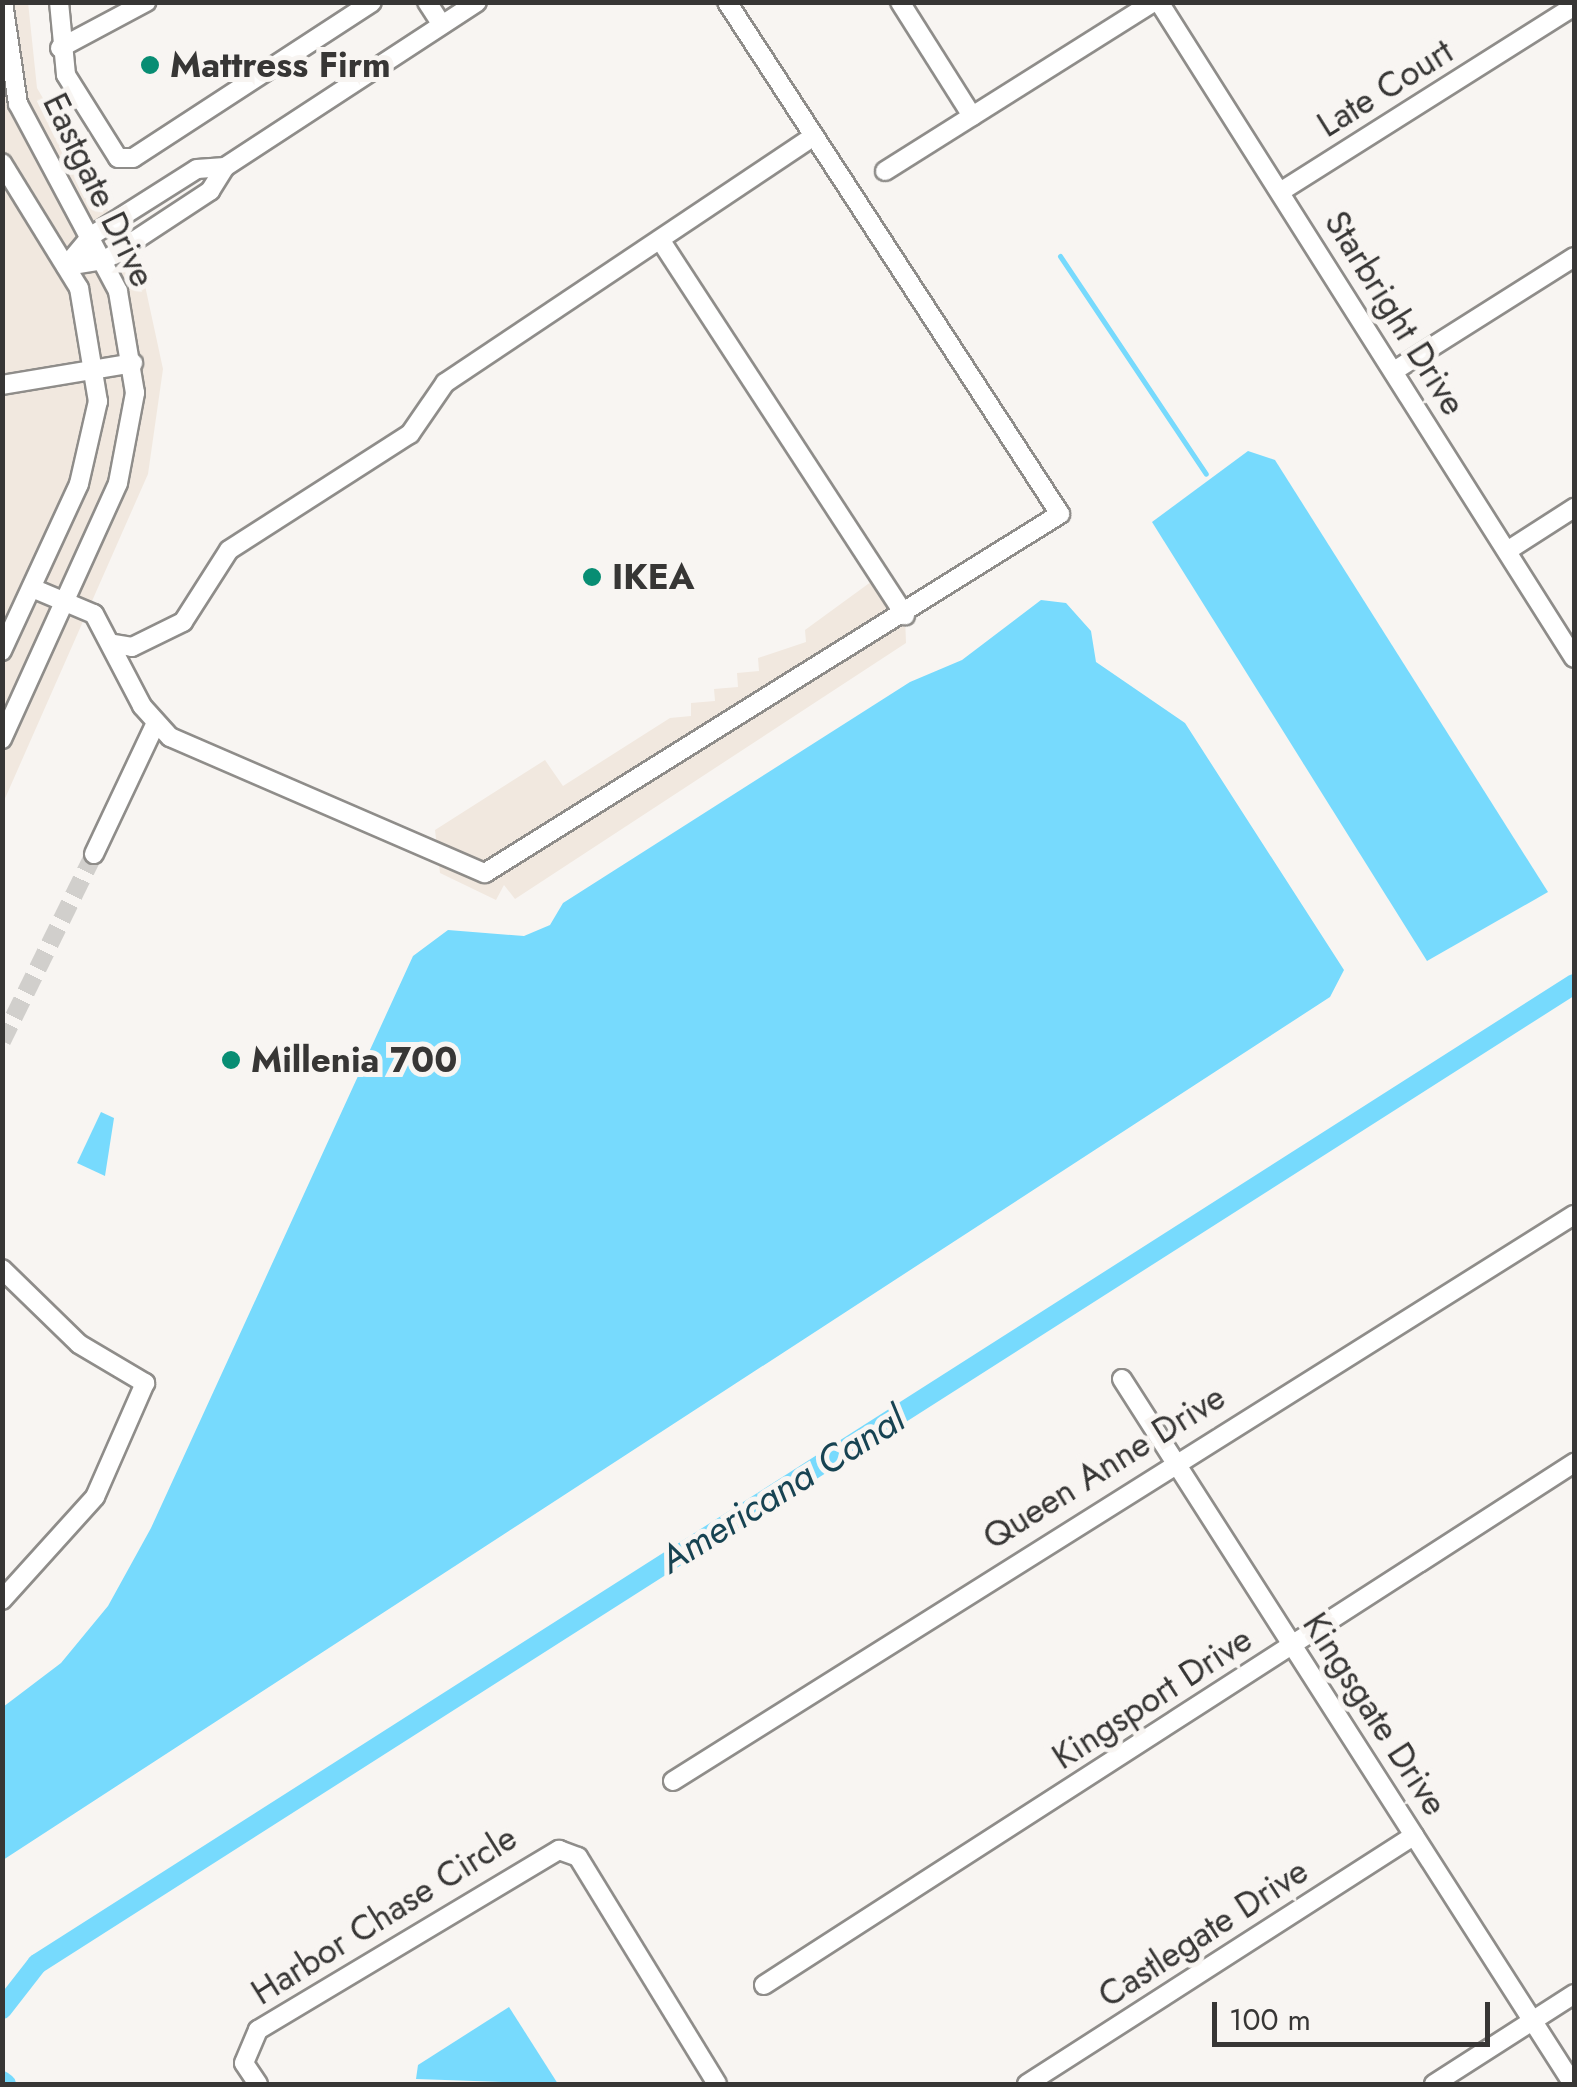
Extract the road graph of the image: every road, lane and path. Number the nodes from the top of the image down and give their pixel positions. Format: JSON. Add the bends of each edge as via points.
{"nodes":[{"id":1,"x":3,"y":2,"type":"edge"},
{"id":2,"x":59,"y":2,"type":"edge"},
{"id":3,"x":146,"y":2,"type":"edge"},
{"id":4,"x":372,"y":2,"type":"edge"},
{"id":5,"x":427,"y":2,"type":"edge"},
{"id":6,"x":478,"y":2,"type":"edge"},
{"id":7,"x":727,"y":2,"type":"edge"},
{"id":8,"x":900,"y":2,"type":"edge"},
{"id":9,"x":1156,"y":2,"type":"edge"},
{"id":10,"x":1574,"y":6,"type":"edge"},
{"id":11,"x":442,"y":26,"type":"junction"},
{"id":12,"x":60,"y":48,"type":"junction"},
{"id":13,"x":972,"y":116,"type":"junction"},
{"id":14,"x":814,"y":136,"type":"junction"},
{"id":15,"x":2,"y":163,"type":"edge"},
{"id":16,"x":226,"y":167,"type":"junction"},
{"id":17,"x":886,"y":171,"type":"dead end"},
{"id":18,"x":1280,"y":192,"type":"junction"},
{"id":19,"x":91,"y":236,"type":"junction"},
{"id":20,"x":661,"y":241,"type":"junction"},
{"id":21,"x":1574,"y":257,"type":"edge"},
{"id":22,"x":104,"y":260,"type":"junction"},
{"id":23,"x":66,"y":266,"type":"junction"},
{"id":24,"x":133,"y":364,"type":"junction"},
{"id":25,"x":97,"y":366,"type":"junction"},
{"id":26,"x":1394,"y":371,"type":"junction"},
{"id":27,"x":2,"y":385,"type":"edge"},
{"id":28,"x":1574,"y":508,"type":"edge"},
{"id":29,"x":1507,"y":551,"type":"junction"},
{"id":30,"x":32,"y":588,"type":"junction"},
{"id":31,"x":66,"y":600,"type":"junction"},
{"id":32,"x":905,"y":616,"type":"junction"},
{"id":33,"x":115,"y":644,"type":"junction"},
{"id":34,"x":2,"y":652,"type":"edge"},
{"id":35,"x":1574,"y":658,"type":"edge"},
{"id":36,"x":154,"y":727,"type":"junction"},
{"id":37,"x":2,"y":740,"type":"edge"},
{"id":38,"x":94,"y":854,"type":"tunnel mouth"},
{"id":39,"x":1574,"y":1214,"type":"edge"},
{"id":40,"x":2,"y":1270,"type":"edge"},
{"id":41,"x":1122,"y":1379,"type":"dead end"},
{"id":42,"x":1174,"y":1460,"type":"junction"},
{"id":43,"x":1574,"y":1463,"type":"edge"},
{"id":44,"x":2,"y":1600,"type":"edge"},
{"id":45,"x":1293,"y":1646,"type":"junction"},
{"id":46,"x":673,"y":1781,"type":"dead end"},
{"id":47,"x":1414,"y":1836,"type":"junction"},
{"id":48,"x":764,"y":1985,"type":"dead end"},
{"id":49,"x":1574,"y":1994,"type":"edge"},
{"id":50,"x":1532,"y":2021,"type":"junction"},
{"id":51,"x":258,"y":2084,"type":"edge"},
{"id":52,"x":717,"y":2084,"type":"edge"},
{"id":53,"x":1026,"y":2084,"type":"edge"},
{"id":54,"x":1434,"y":2084,"type":"edge"},
{"id":55,"x":1573,"y":2084,"type":"edge"}],
"edges":[{"from":1,"to":19,"type":"street","name":"Eastgate Drive","via":[[18,104]]},
{"from":2,"to":12,"type":"street"},
{"from":3,"to":12,"type":"street"},
{"from":4,"to":12,"type":"street","via":[[133,158],[118,158],[73,91]]},
{"from":5,"to":11,"type":"street"},
{"from":6,"to":11,"type":"street"},
{"from":7,"to":14,"type":"street"},
{"from":8,"to":13,"type":"street"},
{"from":9,"to":13,"type":"street"},
{"from":9,"to":18,"type":"street","name":"Starbright Drive"},
{"from":10,"to":18,"type":"street","name":"Late Court"},
{"from":11,"to":16,"type":"street"},
{"from":13,"to":17,"type":"street"},
{"from":14,"to":20,"type":"street"},
{"from":14,"to":32,"type":"street","via":[[1060,514]]},
{"from":15,"to":23,"type":"street","name":"Eastgate Drive"},
{"from":16,"to":19,"type":"street","via":[[197,169]]},
{"from":16,"to":22,"type":"street","via":[[210,191]]},
{"from":18,"to":26,"type":"street","name":"Starbright Drive"},
{"from":19,"to":22,"type":"street","name":"Eastgate Drive"},
{"from":19,"to":23,"type":"street"},
{"from":20,"to":32,"type":"street"},
{"from":20,"to":33,"type":"street","via":[[446,383],[410,434],[230,550],[195,609],[156,639]]},
{"from":21,"to":26,"type":"street"},
{"from":22,"to":23,"type":"street"},
{"from":22,"to":24,"type":"street","name":"Eastgate Drive"},
{"from":23,"to":25,"type":"street","name":"Eastgate Drive"},
{"from":24,"to":25,"type":"street"},
{"from":24,"to":31,"type":"street","name":"Eastgate Drive","via":[[128,453]]},
{"from":25,"to":27,"type":"street"},
{"from":25,"to":30,"type":"street","name":"Eastgate Drive","via":[[88,457]]},
{"from":26,"to":29,"type":"street","name":"Starbright Drive"},
{"from":28,"to":29,"type":"street"},
{"from":29,"to":35,"type":"street","name":"Starbright Drive"},
{"from":30,"to":31,"type":"street"},
{"from":30,"to":34,"type":"street","name":"Eastgate Drive"},
{"from":31,"to":33,"type":"street","via":[[94,614]]},
{"from":31,"to":37,"type":"street","name":"Eastgate Drive"},
{"from":32,"to":36,"type":"street","via":[[486,872],[435,848],[414,850]]},
{"from":33,"to":36,"type":"street"},
{"from":36,"to":38,"type":"street"},
{"from":39,"to":42,"type":"street","name":"Queen Anne Drive"},
{"from":40,"to":44,"type":"street","via":[[80,1344],[145,1383],[95,1496]]},
{"from":41,"to":42,"type":"street","name":"Kingsgate Drive"},
{"from":42,"to":45,"type":"street","name":"Kingsgate Drive"},
{"from":42,"to":46,"type":"street","name":"Queen Anne Drive"},
{"from":43,"to":45,"type":"street","name":"Kingsport Drive"},
{"from":45,"to":47,"type":"street","name":"Kingsgate Drive"},
{"from":45,"to":48,"type":"street","name":"Kingsport Drive"},
{"from":47,"to":50,"type":"street","name":"Kingsgate Drive"},
{"from":47,"to":53,"type":"street","name":"Castlegate Drive"},
{"from":49,"to":50,"type":"street"},
{"from":50,"to":54,"type":"street"},
{"from":50,"to":55,"type":"street","name":"Kingsgate Drive"},
{"from":51,"to":52,"type":"street","name":"Harbor Chase Circle","via":[[244,2063],[258,2030],[559,1850],[578,1857]]}]}
